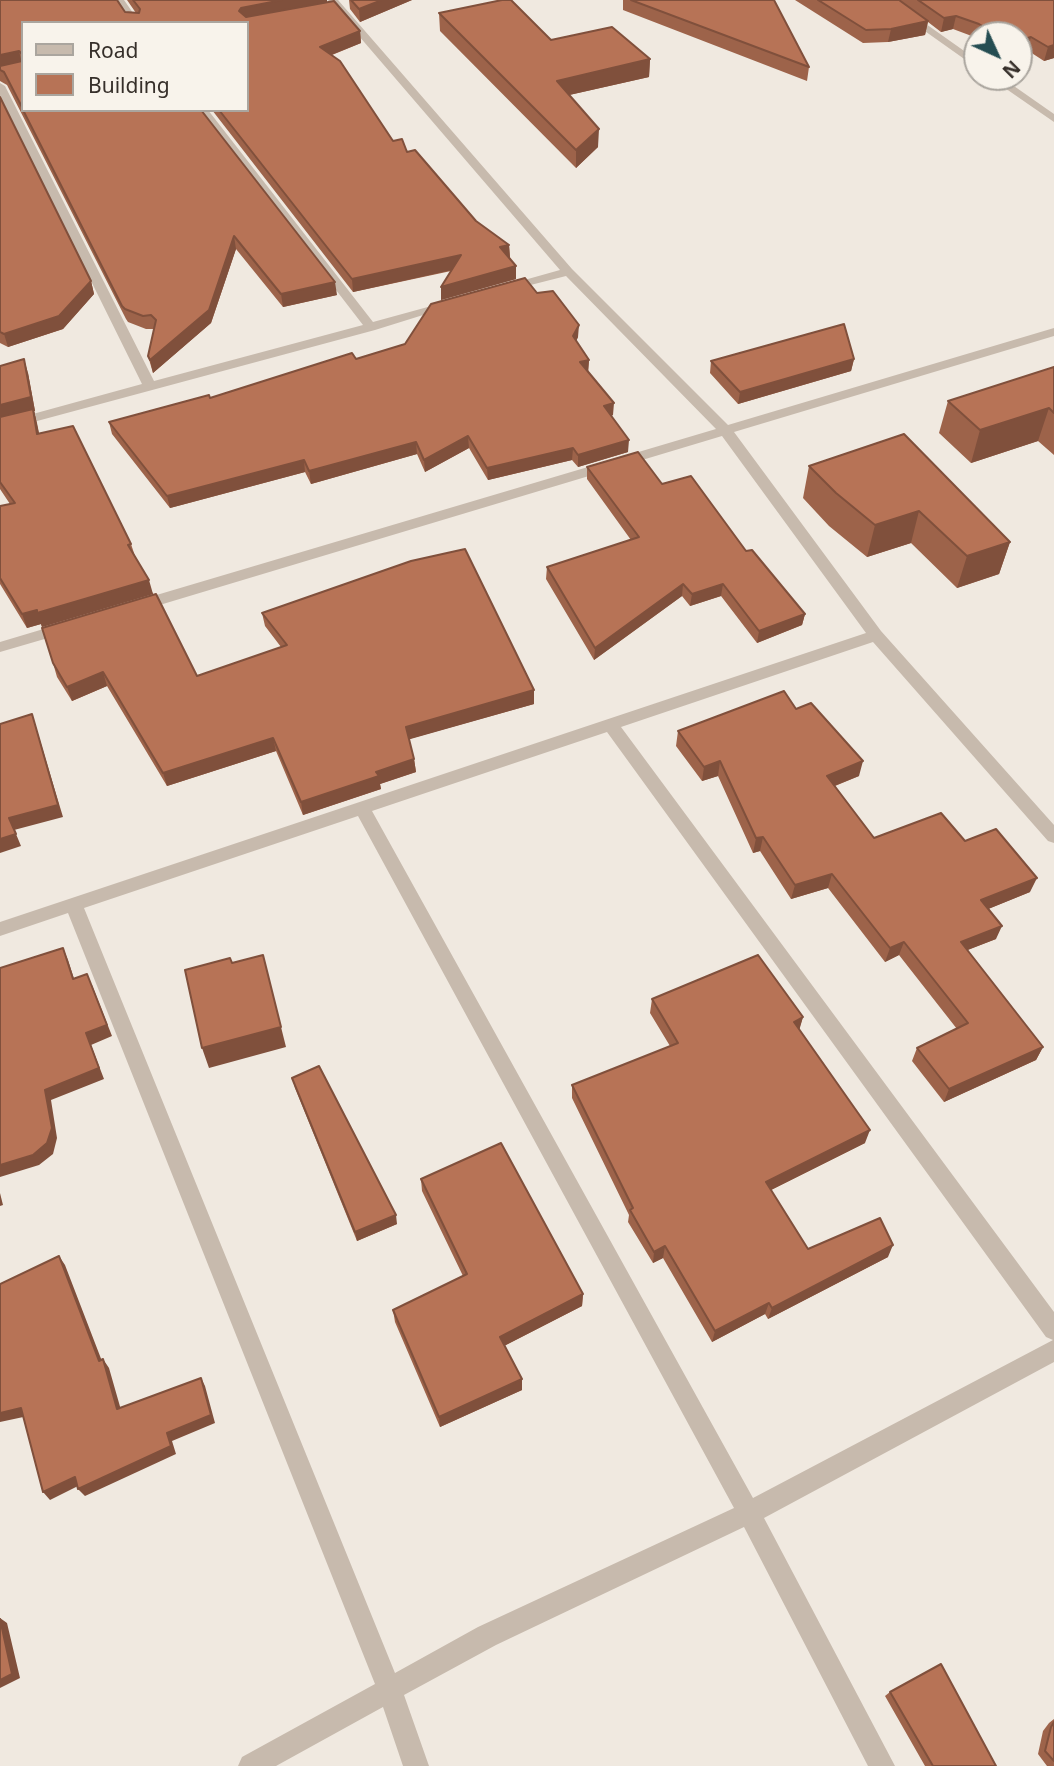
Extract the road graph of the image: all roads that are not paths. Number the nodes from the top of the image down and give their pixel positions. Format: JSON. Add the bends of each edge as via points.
{"nodes":[{"id":1,"x":119,"y":0,"type":"edge"},
{"id":2,"x":886,"y":0,"type":"edge"},
{"id":3,"x":337,"y":5,"type":"edge"},
{"id":4,"x":134,"y":21,"type":"edge"},
{"id":5,"x":963,"y":55,"type":"edge"},
{"id":6,"x":0,"y":86,"type":"edge"},
{"id":7,"x":1014,"y":91,"type":"edge"},
{"id":8,"x":204,"y":112,"type":"edge"},
{"id":9,"x":1054,"y":120,"type":"edge"},
{"id":10,"x":568,"y":272,"type":"junction"},
{"id":11,"x":490,"y":294,"type":"edge"},
{"id":12,"x":463,"y":302,"type":"edge"},
{"id":13,"x":372,"y":327,"type":"junction"},
{"id":14,"x":1054,"y":332,"type":"edge"},
{"id":15,"x":149,"y":385,"type":"junction"},
{"id":16,"x":0,"y":427,"type":"edge"},
{"id":17,"x":726,"y":431,"type":"junction"},
{"id":18,"x":119,"y":612,"type":"edge"},
{"id":19,"x":79,"y":624,"type":"edge"},
{"id":20,"x":876,"y":635,"type":"junction"},
{"id":21,"x":0,"y":647,"type":"edge"},
{"id":22,"x":610,"y":724,"type":"junction"},
{"id":23,"x":362,"y":808,"type":"junction"},
{"id":24,"x":1054,"y":836,"type":"edge"},
{"id":25,"x":73,"y":904,"type":"junction"},
{"id":26,"x":0,"y":929,"type":"edge"},
{"id":27,"x":1054,"y":1331,"type":"edge"},
{"id":28,"x":1054,"y":1350,"type":"edge"},
{"id":29,"x":749,"y":1513,"type":"junction"},
{"id":30,"x":389,"y":1689,"type":"junction"},
{"id":31,"x":251,"y":1766,"type":"edge"},
{"id":32,"x":416,"y":1766,"type":"edge"},
{"id":33,"x":882,"y":1766,"type":"edge"}],
"edges":[{"from":1,"to":4,"type":"street"},
{"from":2,"to":5,"type":"street"},
{"from":3,"to":10,"type":"street"},
{"from":6,"to":15,"type":"street"},
{"from":7,"to":9,"type":"street"},
{"from":8,"to":13,"type":"street"},
{"from":10,"to":11,"type":"street"},
{"from":10,"to":17,"type":"street"},
{"from":12,"to":13,"type":"street"},
{"from":13,"to":15,"type":"street"},
{"from":14,"to":17,"type":"street"},
{"from":15,"to":16,"type":"street"},
{"from":17,"to":18,"type":"street"},
{"from":17,"to":20,"type":"street"},
{"from":19,"to":21,"type":"street"},
{"from":20,"to":22,"type":"street"},
{"from":20,"to":24,"type":"street"},
{"from":22,"to":23,"type":"street"},
{"from":22,"to":27,"type":"street"},
{"from":23,"to":25,"type":"street"},
{"from":23,"to":29,"type":"street"},
{"from":25,"to":26,"type":"street"},
{"from":25,"to":30,"type":"street"},
{"from":28,"to":29,"type":"street"},
{"from":29,"to":30,"type":"street","via":[[487,1636]]},
{"from":29,"to":33,"type":"street"},
{"from":30,"to":31,"type":"street"},
{"from":30,"to":32,"type":"street"}]}
